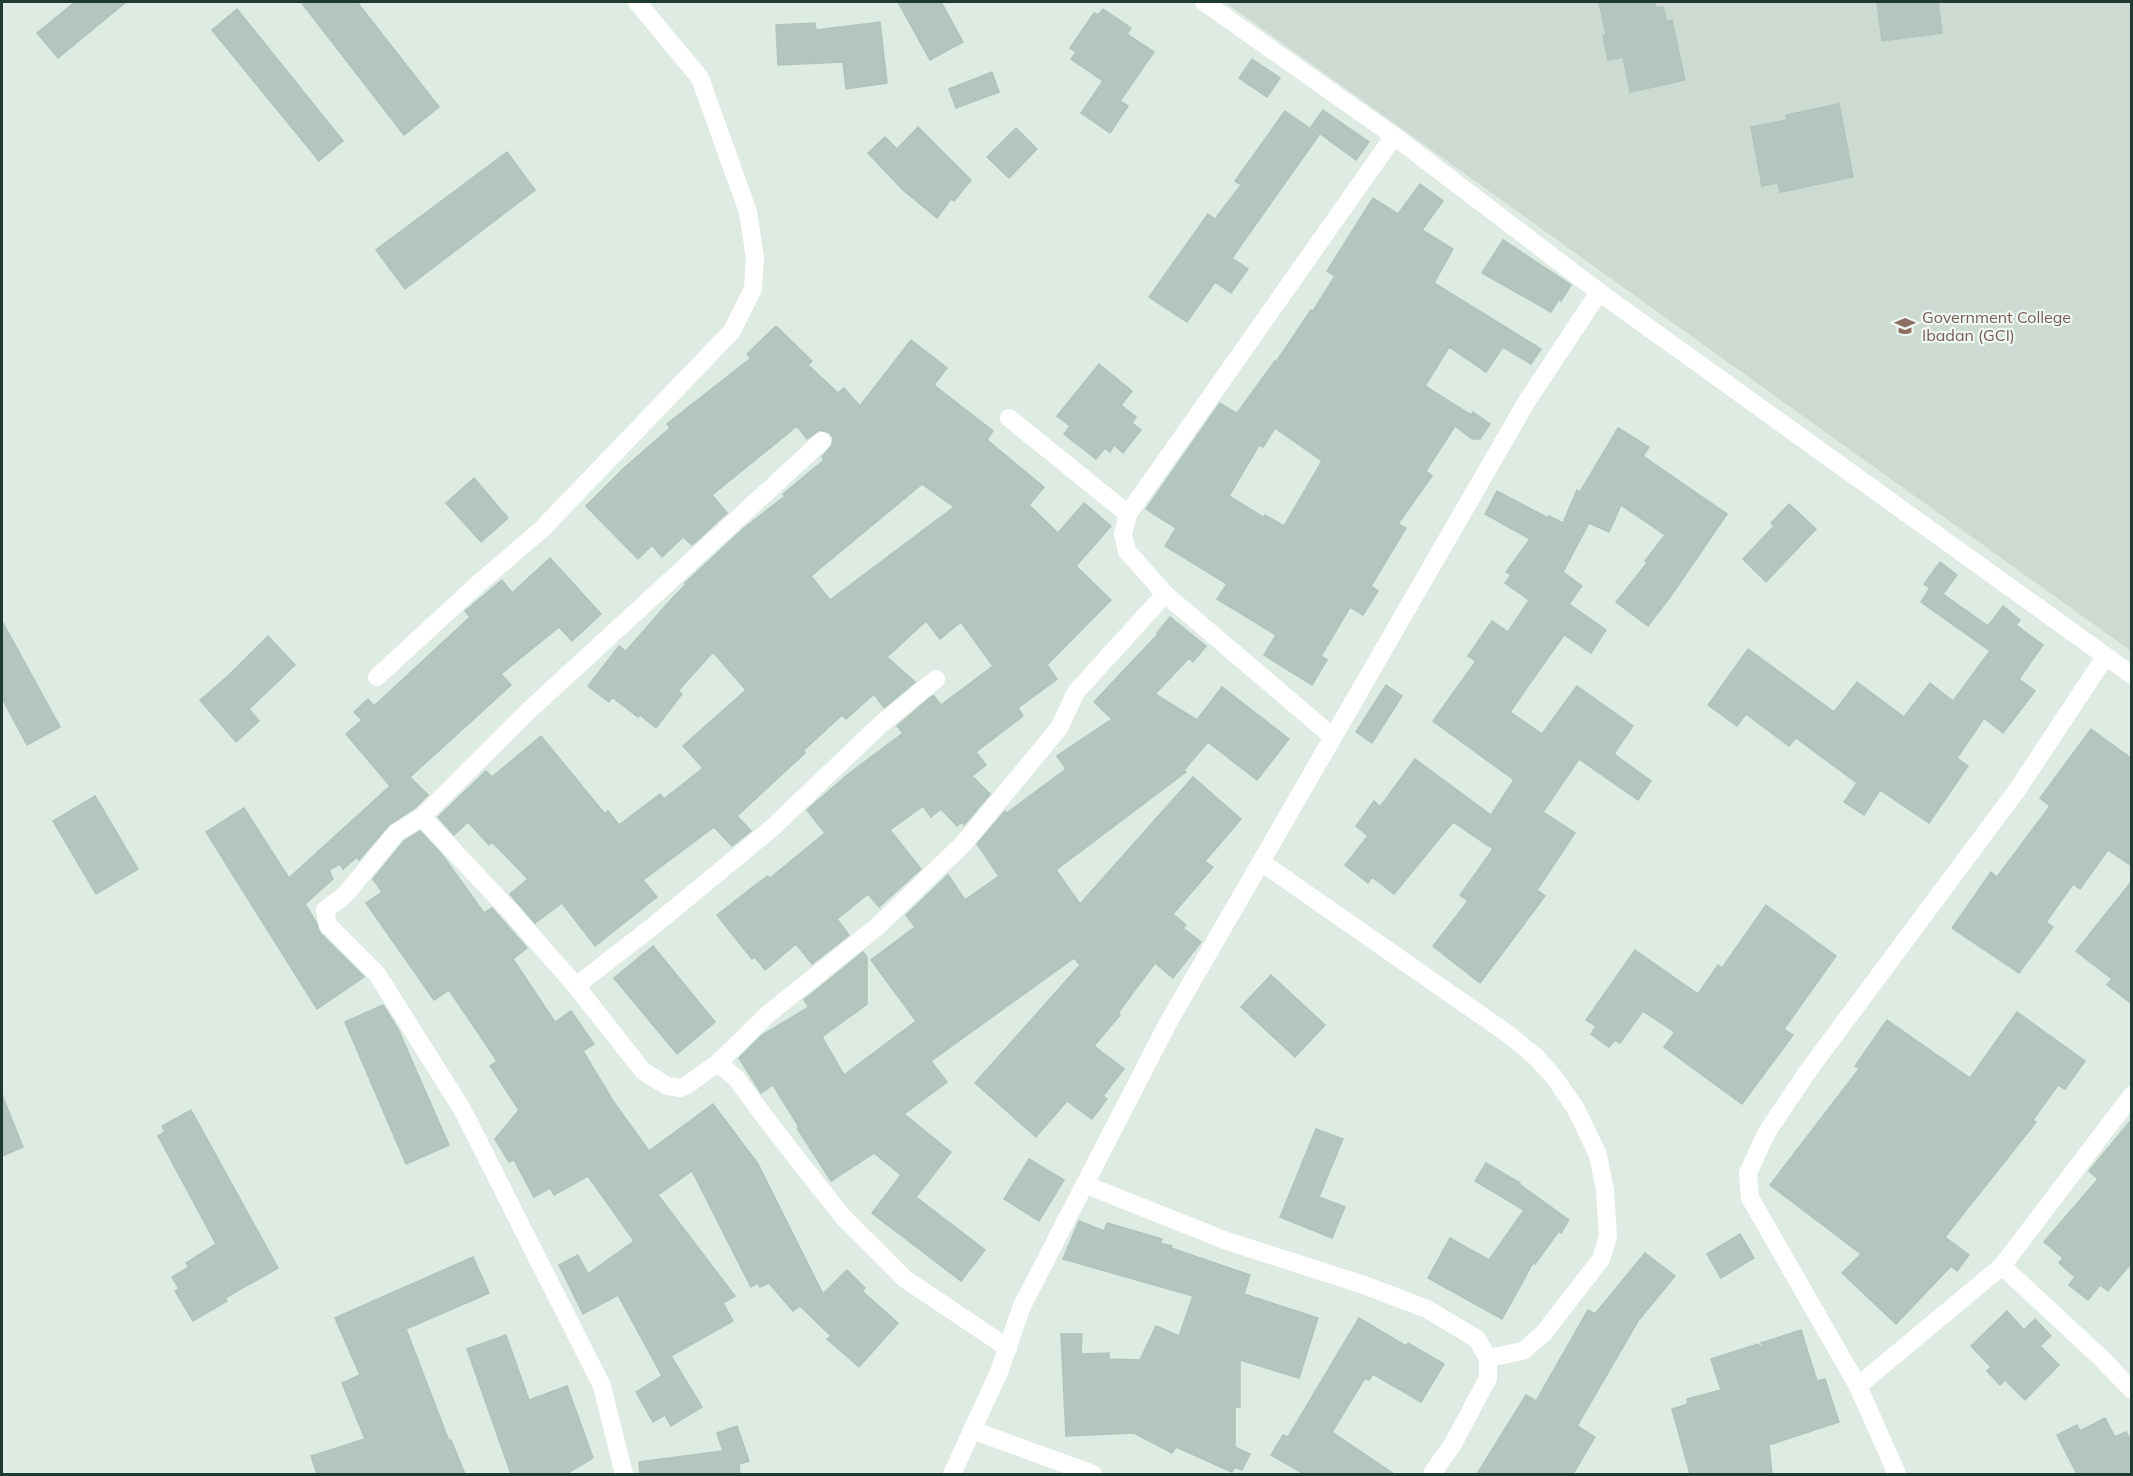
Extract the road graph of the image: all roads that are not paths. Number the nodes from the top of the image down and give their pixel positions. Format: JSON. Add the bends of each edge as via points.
{"nodes":[{"id":1,"x":637,"y":2,"type":"edge"},
{"id":2,"x":1204,"y":2,"type":"edge"},
{"id":3,"x":1394,"y":136,"type":"junction"},
{"id":4,"x":1599,"y":292,"type":"junction"},
{"id":5,"x":1009,"y":418,"type":"dead end"},
{"id":6,"x":822,"y":441,"type":"dead end"},
{"id":7,"x":1128,"y":514,"type":"junction"},
{"id":8,"x":1165,"y":594,"type":"junction"},
{"id":9,"x":2105,"y":657,"type":"junction"},
{"id":10,"x":2132,"y":675,"type":"edge"},
{"id":11,"x":377,"y":677,"type":"dead end"},
{"id":12,"x":936,"y":679,"type":"dead end"},
{"id":13,"x":1333,"y":737,"type":"junction"},
{"id":14,"x":422,"y":817,"type":"junction"},
{"id":15,"x":1261,"y":862,"type":"junction"},
{"id":16,"x":576,"y":986,"type":"junction"},
{"id":17,"x":718,"y":1063,"type":"junction"},
{"id":18,"x":2132,"y":1095,"type":"edge"},
{"id":19,"x":1086,"y":1185,"type":"junction"},
{"id":20,"x":2002,"y":1266,"type":"junction"},
{"id":21,"x":1008,"y":1348,"type":"junction"},
{"id":22,"x":1488,"y":1358,"type":"junction"},
{"id":23,"x":1858,"y":1386,"type":"junction"},
{"id":24,"x":2132,"y":1390,"type":"edge"},
{"id":25,"x":972,"y":1430,"type":"junction"},
{"id":26,"x":1433,"y":1472,"type":"dead end"},
{"id":27,"x":624,"y":1474,"type":"edge"},
{"id":28,"x":952,"y":1474,"type":"edge"},
{"id":29,"x":1093,"y":1474,"type":"edge"},
{"id":30,"x":1897,"y":1474,"type":"edge"}],
"edges":[{"from":1,"to":11,"type":"street","via":[[700,78],[748,212],[755,258],[753,289],[732,330],[541,530]]},
{"from":2,"to":3,"type":"street"},
{"from":3,"to":4,"type":"street"},
{"from":3,"to":7,"type":"street"},
{"from":4,"to":9,"type":"street"},
{"from":4,"to":13,"type":"street","via":[[1527,400]]},
{"from":5,"to":7,"type":"street"},
{"from":6,"to":14,"type":"street","via":[[532,707]]},
{"from":7,"to":8,"type":"street","via":[[1124,534],[1127,551]]},
{"from":8,"to":13,"type":"street"},
{"from":8,"to":17,"type":"street","via":[[1076,692],[1059,728],[964,843],[878,926],[768,1014]]},
{"from":9,"to":10,"type":"street"},
{"from":9,"to":23,"type":"street","via":[[2017,790],[1790,1097],[1767,1132],[1748,1173],[1750,1198]]},
{"from":12,"to":16,"type":"street","via":[[879,724],[772,828]]},
{"from":13,"to":15,"type":"street"},
{"from":14,"to":16,"type":"street"},
{"from":14,"to":27,"type":"street","via":[[397,832],[345,895],[325,910],[328,925],[377,974],[462,1109],[602,1386]]},
{"from":15,"to":19,"type":"street","via":[[1168,1023]]},
{"from":15,"to":22,"type":"street","via":[[1538,1058],[1576,1109],[1598,1155],[1608,1237],[1601,1259],[1543,1334],[1522,1351]]},
{"from":16,"to":17,"type":"street","via":[[643,1071],[667,1086],[687,1085]]},
{"from":17,"to":21,"type":"street","via":[[736,1078],[843,1217],[905,1279]]},
{"from":18,"to":20,"type":"street"},
{"from":19,"to":21,"type":"street","via":[[1022,1306]]},
{"from":19,"to":22,"type":"street","via":[[1227,1241],[1427,1309],[1477,1339]]},
{"from":20,"to":23,"type":"street"},
{"from":20,"to":24,"type":"street"},
{"from":21,"to":25,"type":"street"},
{"from":22,"to":26,"type":"street","via":[[1488,1377],[1453,1444]]},
{"from":23,"to":30,"type":"street"},
{"from":25,"to":28,"type":"street"},
{"from":25,"to":29,"type":"street"}]}
